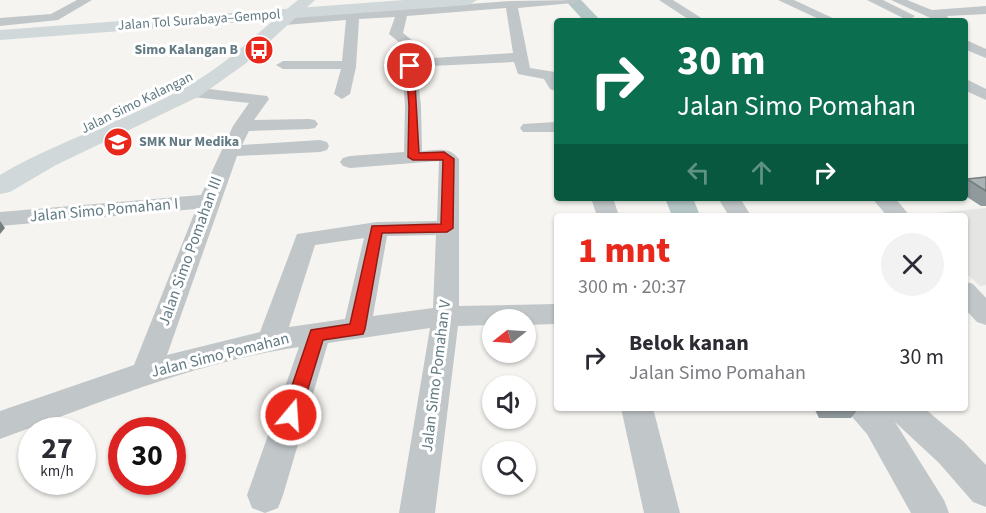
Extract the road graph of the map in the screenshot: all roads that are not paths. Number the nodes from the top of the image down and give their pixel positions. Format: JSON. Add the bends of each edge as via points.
{"nodes":[{"id":1,"x":86,"y":0,"type":"edge"},
{"id":2,"x":469,"y":0,"type":"edge"},
{"id":3,"x":571,"y":0,"type":"edge"},
{"id":4,"x":664,"y":0,"type":"edge"},
{"id":5,"x":784,"y":0,"type":"edge"},
{"id":6,"x":873,"y":0,"type":"edge"},
{"id":7,"x":897,"y":0,"type":"edge"},
{"id":8,"x":511,"y":4,"type":"junction"},
{"id":9,"x":305,"y":5,"type":"edge"},
{"id":10,"x":403,"y":6,"type":"edge"},
{"id":11,"x":986,"y":10,"type":"edge"},
{"id":12,"x":259,"y":13,"type":"junction"},
{"id":13,"x":932,"y":14,"type":"junction"},
{"id":14,"x":353,"y":16,"type":"junction"},
{"id":15,"x":695,"y":18,"type":"edge"},
{"id":16,"x":826,"y":18,"type":"edge"},
{"id":17,"x":912,"y":18,"type":"edge"},
{"id":18,"x":940,"y":18,"type":"edge"},
{"id":19,"x":285,"y":21,"type":"junction"},
{"id":20,"x":0,"y":22,"type":"edge"},
{"id":21,"x":0,"y":29,"type":"edge"},
{"id":22,"x":0,"y":35,"type":"edge"},
{"id":23,"x":973,"y":36,"type":"edge"},
{"id":24,"x":986,"y":54,"type":"edge"},
{"id":25,"x":520,"y":57,"type":"junction"},
{"id":26,"x":432,"y":62,"type":"dead end"},
{"id":27,"x":283,"y":65,"type":"dead end"},
{"id":28,"x":349,"y":65,"type":"junction"},
{"id":29,"x":986,"y":76,"type":"edge"},
{"id":30,"x":968,"y":77,"type":"edge"},
{"id":31,"x":554,"y":82,"type":"edge"},
{"id":32,"x":968,"y":85,"type":"edge"},
{"id":33,"x":193,"y":92,"type":"junction"},
{"id":34,"x":342,"y":94,"type":"dead end"},
{"id":35,"x":986,"y":95,"type":"edge"},
{"id":36,"x":309,"y":124,"type":"dead end"},
{"id":37,"x":242,"y":126,"type":"junction"},
{"id":38,"x":554,"y":127,"type":"edge"},
{"id":39,"x":529,"y":128,"type":"dead end"},
{"id":40,"x":320,"y":146,"type":"dead end"},
{"id":41,"x":230,"y":151,"type":"junction"},
{"id":42,"x":413,"y":157,"type":"junction"},
{"id":43,"x":350,"y":162,"type":"dead end"},
{"id":44,"x":0,"y":167,"type":"edge"},
{"id":45,"x":0,"y":186,"type":"edge"},
{"id":46,"x":209,"y":201,"type":"junction"},
{"id":47,"x":886,"y":201,"type":"edge"},
{"id":48,"x":896,"y":213,"type":"edge"},
{"id":49,"x":0,"y":219,"type":"edge"},
{"id":50,"x":447,"y":228,"type":"junction"},
{"id":51,"x":376,"y":229,"type":"junction"},
{"id":52,"x":968,"y":295,"type":"edge"},
{"id":53,"x":554,"y":314,"type":"edge"},
{"id":54,"x":968,"y":315,"type":"edge"},
{"id":55,"x":986,"y":315,"type":"edge"},
{"id":56,"x":446,"y":316,"type":"junction"},
{"id":57,"x":357,"y":329,"type":"junction"},
{"id":58,"x":317,"y":334,"type":"junction"},
{"id":59,"x":271,"y":340,"type":"junction"},
{"id":60,"x":146,"y":373,"type":"junction"},
{"id":61,"x":639,"y":411,"type":"edge"},
{"id":62,"x":867,"y":411,"type":"edge"},
{"id":63,"x":904,"y":411,"type":"edge"},
{"id":64,"x":5,"y":424,"type":"edge"},
{"id":65,"x":986,"y":490,"type":"edge"},
{"id":66,"x":265,"y":495,"type":"dead end"},
{"id":67,"x":417,"y":513,"type":"edge"},
{"id":68,"x":662,"y":513,"type":"edge"},
{"id":69,"x":931,"y":513,"type":"edge"}],
"edges":[{"from":1,"to":20,"type":"street","via":[[54,17]]},
{"from":2,"to":9,"type":"highway","name":"Jalan Tol Surabaya–Gempol"},
{"from":3,"to":8,"type":"street"},
{"from":4,"to":15,"type":"street"},
{"from":5,"to":16,"type":"street"},
{"from":6,"to":17,"type":"street"},
{"from":7,"to":13,"type":"street"},
{"from":8,"to":10,"type":"street"},
{"from":8,"to":25,"type":"street"},
{"from":9,"to":10,"type":"highway","name":"Jalan Tol Surabaya–Gempol"},
{"from":9,"to":12,"type":"highway","name":"Jalan Tol Surabaya–Gempol"},
{"from":9,"to":19,"type":"main road","name":"Jalan Simo Kalangan"},
{"from":9,"to":44,"type":"main road","name":"Jalan Simo Kalangan","via":[[189,79]]},
{"from":10,"to":14,"type":"street"},
{"from":10,"to":42,"type":"street","via":[[396,34],[407,42]]},
{"from":11,"to":13,"type":"street"},
{"from":12,"to":21,"type":"highway","name":"Jalan Tol Surabaya–Gempol"},
{"from":12,"to":22,"type":"highway","name":"Jalan Tol Surabaya–Gempol"},
{"from":13,"to":18,"type":"street"},
{"from":14,"to":19,"type":"street"},
{"from":14,"to":28,"type":"street"},
{"from":19,"to":33,"type":"main road","name":"Jalan Simo Kalangan"},
{"from":23,"to":24,"type":"street"},
{"from":25,"to":26,"type":"street"},
{"from":25,"to":31,"type":"street","via":[[525,72],[550,75]]},
{"from":27,"to":28,"type":"street"},
{"from":28,"to":34,"type":"street"},
{"from":29,"to":30,"type":"street"},
{"from":32,"to":35,"type":"street"},
{"from":33,"to":37,"type":"street","name":"Jalan Simo Pomahan III","via":[[261,98]]},
{"from":33,"to":45,"type":"main road","name":"Jalan Simo Kalangan","via":[[61,152]]},
{"from":36,"to":37,"type":"street"},
{"from":37,"to":41,"type":"street","name":"Jalan Simo Pomahan III"},
{"from":38,"to":39,"type":"street"},
{"from":40,"to":41,"type":"street"},
{"from":41,"to":46,"type":"street","name":"Jalan Simo Pomahan III"},
{"from":42,"to":43,"type":"street","name":"Jalan Simo Pomahan V"},
{"from":42,"to":50,"type":"street","name":"Jalan Simo Pomahan V","via":[[448,156]]},
{"from":46,"to":49,"type":"street","name":"Jalan Simo Pomahan I"},
{"from":46,"to":60,"type":"street","name":"Jalan Simo Pomahan III"},
{"from":47,"to":48,"type":"street"},
{"from":50,"to":51,"type":"street"},
{"from":50,"to":56,"type":"street","name":"Jalan Simo Pomahan V"},
{"from":51,"to":57,"type":"street"},
{"from":51,"to":59,"type":"street","via":[[305,239]]},
{"from":52,"to":55,"type":"street"},
{"from":53,"to":56,"type":"street","name":"Jalan Simo Pomahan"},
{"from":54,"to":55,"type":"street"},
{"from":56,"to":57,"type":"street","name":"Jalan Simo Pomahan"},
{"from":56,"to":67,"type":"street","name":"Jalan Simo Pomahan V"},
{"from":57,"to":58,"type":"street","name":"Jalan Simo Pomahan"},
{"from":58,"to":59,"type":"street","name":"Jalan Simo Pomahan"},
{"from":58,"to":66,"type":"street"},
{"from":59,"to":60,"type":"street","name":"Jalan Simo Pomahan"},
{"from":60,"to":64,"type":"street","name":"Jalan Simo Pomahan"},
{"from":61,"to":68,"type":"street"},
{"from":62,"to":69,"type":"street"},
{"from":63,"to":65,"type":"street"}]}
